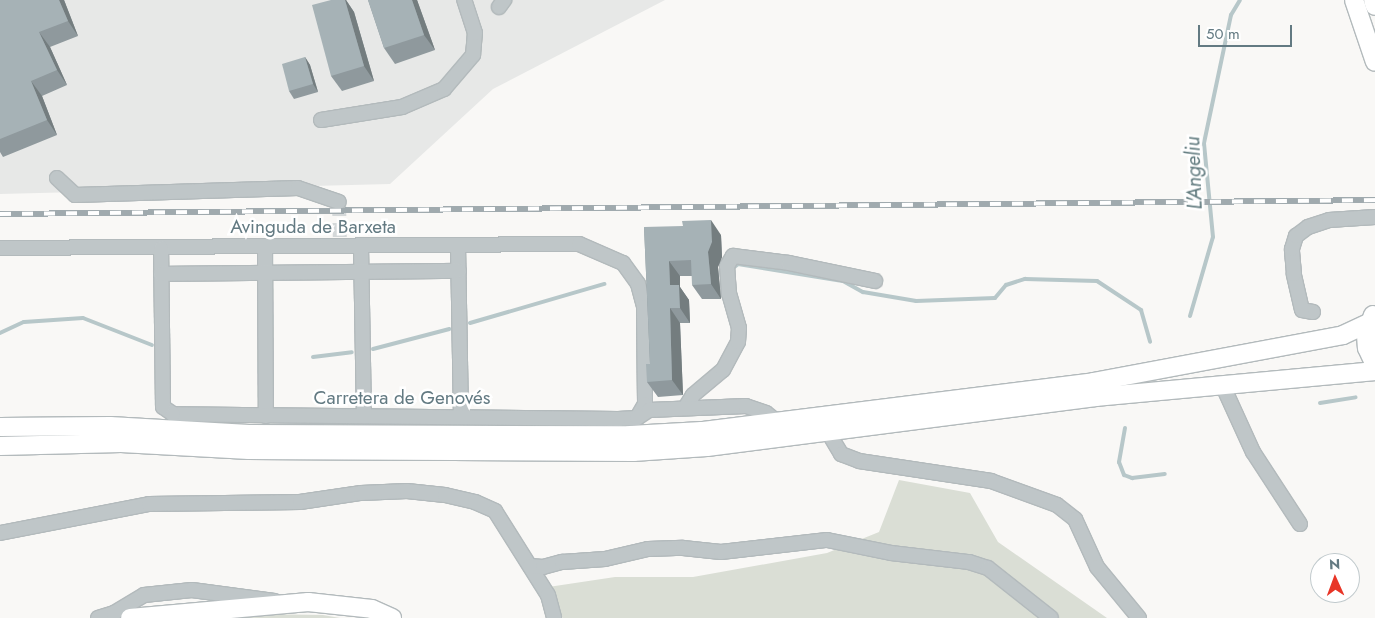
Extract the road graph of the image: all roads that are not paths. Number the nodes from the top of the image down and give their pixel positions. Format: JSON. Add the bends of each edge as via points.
{"nodes":[{"id":1,"x":464,"y":0,"type":"edge"},
{"id":2,"x":1354,"y":0,"type":"edge"},
{"id":3,"x":1373,"y":0,"type":"edge"},
{"id":4,"x":1375,"y":6,"type":"edge"},
{"id":5,"x":1375,"y":62,"type":"edge"},
{"id":6,"x":321,"y":120,"type":"dead end"},
{"id":7,"x":57,"y":178,"type":"dead end"},
{"id":8,"x":339,"y":202,"type":"dead end"},
{"id":9,"x":1375,"y":217,"type":"edge"},
{"id":10,"x":458,"y":245,"type":"junction"},
{"id":11,"x":265,"y":246,"type":"junction"},
{"id":12,"x":361,"y":246,"type":"junction"},
{"id":13,"x":0,"y":248,"type":"edge"},
{"id":14,"x":161,"y":248,"type":"junction"},
{"id":15,"x":459,"y":271,"type":"junction"},
{"id":16,"x":362,"y":272,"type":"junction"},
{"id":17,"x":264,"y":273,"type":"junction"},
{"id":18,"x":161,"y":274,"type":"junction"},
{"id":19,"x":874,"y":281,"type":"dead end"},
{"id":20,"x":1314,"y":312,"type":"dead end"},
{"id":21,"x":1372,"y":317,"type":"edge"},
{"id":22,"x":1375,"y":365,"type":"edge"},
{"id":23,"x":1375,"y":371,"type":"edge"},
{"id":24,"x":1222,"y":384,"type":"junction"},
{"id":25,"x":685,"y":408,"type":"junction"},
{"id":26,"x":266,"y":416,"type":"junction"},
{"id":27,"x":364,"y":416,"type":"junction"},
{"id":28,"x":461,"y":417,"type":"junction"},
{"id":29,"x":637,"y":418,"type":"junction"},
{"id":30,"x":777,"y":422,"type":"junction"},
{"id":31,"x":0,"y":427,"type":"edge"},
{"id":32,"x":828,"y":432,"type":"junction"},
{"id":33,"x":630,"y":435,"type":"junction"},
{"id":34,"x":0,"y":446,"type":"edge"},
{"id":35,"x":1300,"y":524,"type":"dead end"},
{"id":36,"x":0,"y":534,"type":"edge"},
{"id":37,"x":530,"y":566,"type":"junction"},
{"id":38,"x":287,"y":603,"type":"junction"},
{"id":39,"x":98,"y":618,"type":"edge"},
{"id":40,"x":130,"y":618,"type":"edge"},
{"id":41,"x":392,"y":618,"type":"edge"},
{"id":42,"x":554,"y":618,"type":"edge"},
{"id":43,"x":1051,"y":618,"type":"edge"},
{"id":44,"x":1138,"y":618,"type":"edge"}],
"edges":[{"from":1,"to":6,"type":"street","via":[[475,33],[474,50],[466,67],[444,89],[402,107]]},
{"from":2,"to":5,"type":"main road"},
{"from":3,"to":4,"type":"main road"},
{"from":7,"to":8,"type":"street","via":[[75,195],[298,188]]},
{"from":9,"to":20,"type":"street","via":[[1329,220],[1308,226],[1296,236],[1292,249],[1302,310]]},
{"from":10,"to":12,"type":"street","name":"Avinguda de Barxeta"},
{"from":10,"to":15,"type":"street"},
{"from":10,"to":29,"type":"street","name":"Avinguda de Barxeta","via":[[579,244],[623,262],[638,284],[644,307],[645,404]]},
{"from":11,"to":12,"type":"street","name":"Avinguda de Barxeta"},
{"from":11,"to":14,"type":"street","name":"Avinguda de Barxeta"},
{"from":11,"to":17,"type":"street"},
{"from":12,"to":16,"type":"street"},
{"from":13,"to":14,"type":"street","name":"Avinguda de Barxeta"},
{"from":14,"to":18,"type":"street"},
{"from":15,"to":16,"type":"street"},
{"from":15,"to":28,"type":"street"},
{"from":16,"to":17,"type":"street"},
{"from":16,"to":27,"type":"street"},
{"from":17,"to":18,"type":"street"},
{"from":17,"to":26,"type":"street"},
{"from":18,"to":26,"type":"street","name":"Carretera de Genovés","via":[[163,407],[166,412]]},
{"from":19,"to":25,"type":"street","via":[[779,261],[733,256],[727,266],[729,294],[739,328],[738,342],[723,370],[693,395]]},
{"from":21,"to":22,"type":"main road","via":[[1367,348]]},
{"from":21,"to":30,"type":"main road","via":[[1343,335],[1092,382]]},
{"from":23,"to":24,"type":"main road"},
{"from":24,"to":32,"type":"main road"},
{"from":24,"to":35,"type":"street","via":[[1253,452]]},
{"from":25,"to":29,"type":"street","name":"Carretera de Genovés","via":[[649,410]]},
{"from":25,"to":30,"type":"street","name":"Carretera de Genovés","via":[[746,406],[766,413]]},
{"from":26,"to":27,"type":"street","name":"Carretera de Genovés"},
{"from":27,"to":28,"type":"street","name":"Carretera de Genovés"},
{"from":28,"to":29,"type":"street","name":"Carretera de Genovés"},
{"from":29,"to":33,"type":"street"},
{"from":30,"to":33,"type":"main road"},
{"from":31,"to":33,"type":"main road","via":[[110,426],[249,434]]},
{"from":32,"to":34,"type":"main road","via":[[707,447],[633,452],[249,450],[121,443]]},
{"from":32,"to":44,"type":"street","via":[[840,454],[859,460],[991,481],[1057,505],[1075,519],[1097,567]]},
{"from":36,"to":37,"type":"street","via":[[81,520],[128,507],[170,503],[300,502],[361,493],[407,492],[444,495],[475,502],[495,511]]},
{"from":37,"to":42,"type":"street","via":[[548,595]]},
{"from":37,"to":43,"type":"street","via":[[605,559],[648,549],[720,552],[827,540],[891,553],[969,562],[988,568]]},
{"from":38,"to":39,"type":"street","via":[[192,590],[144,595],[114,613]]},
{"from":38,"to":40,"type":"main road"},
{"from":38,"to":41,"type":"main road","via":[[356,606]]}]}
